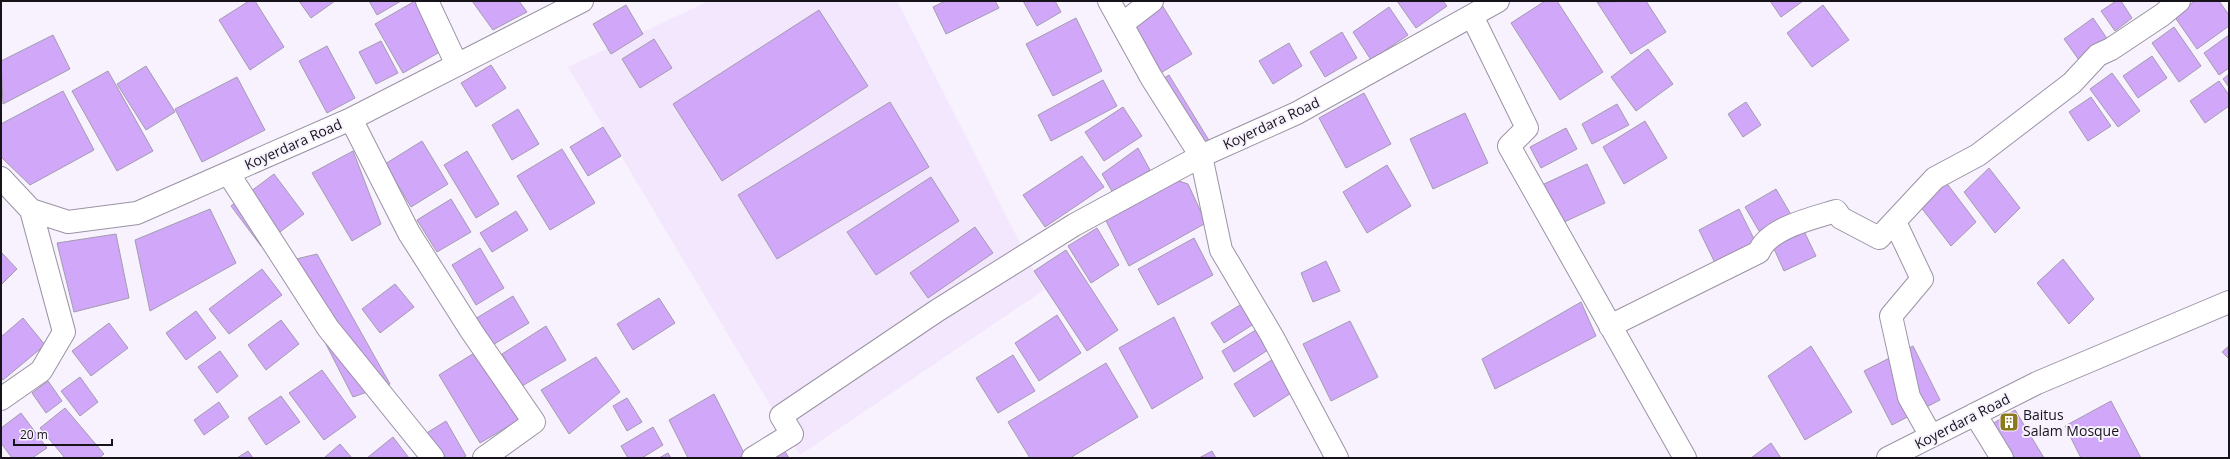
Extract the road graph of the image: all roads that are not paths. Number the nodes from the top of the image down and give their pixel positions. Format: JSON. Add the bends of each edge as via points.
{"nodes":[{"id":1,"x":427,"y":1,"type":"edge"},
{"id":2,"x":582,"y":1,"type":"edge"},
{"id":3,"x":1108,"y":1,"type":"edge"},
{"id":4,"x":1152,"y":1,"type":"edge"},
{"id":5,"x":1498,"y":1,"type":"edge"},
{"id":6,"x":2179,"y":1,"type":"edge"},
{"id":7,"x":1472,"y":16,"type":"junction"},
{"id":8,"x":1122,"y":24,"type":"junction"},
{"id":9,"x":457,"y":65,"type":"junction"},
{"id":10,"x":351,"y":119,"type":"junction"},
{"id":11,"x":1201,"y":156,"type":"junction"},
{"id":12,"x":228,"y":173,"type":"junction"},
{"id":13,"x":1,"y":178,"type":"edge"},
{"id":14,"x":31,"y":210,"type":"junction"},
{"id":15,"x":1895,"y":222,"type":"junction"},
{"id":16,"x":2229,"y":302,"type":"edge"},
{"id":17,"x":1610,"y":326,"type":"junction"},
{"id":18,"x":1,"y":400,"type":"edge"},
{"id":19,"x":1975,"y":414,"type":"junction"},
{"id":20,"x":1931,"y":436,"type":"junction"},
{"id":21,"x":433,"y":458,"type":"edge"},
{"id":22,"x":484,"y":458,"type":"edge"},
{"id":23,"x":753,"y":458,"type":"edge"},
{"id":24,"x":1337,"y":458,"type":"edge"},
{"id":25,"x":1685,"y":458,"type":"edge"},
{"id":26,"x":1888,"y":458,"type":"edge"},
{"id":27,"x":2002,"y":458,"type":"edge"}],
"edges":[{"from":1,"to":9,"type":"street"},
{"from":2,"to":9,"type":"street","name":"Koyerdara Road"},
{"from":3,"to":8,"type":"street"},
{"from":4,"to":8,"type":"street"},
{"from":5,"to":7,"type":"street","name":"Koyerdara Road"},
{"from":6,"to":15,"type":"street","via":[[2162,15],[2098,56],[2072,83],[1978,155],[1935,178]]},
{"from":7,"to":11,"type":"street","name":"Koyerdara Road","via":[[1297,113]]},
{"from":7,"to":17,"type":"street","via":[[1527,128],[1508,146]]},
{"from":8,"to":11,"type":"street","via":[[1151,77]]},
{"from":9,"to":10,"type":"street","name":"Koyerdara Road"},
{"from":10,"to":12,"type":"street","name":"Koyerdara Road"},
{"from":10,"to":22,"type":"street","via":[[409,233],[472,332],[534,422]]},
{"from":11,"to":23,"type":"street","name":"Koyerdara Road","via":[[1074,225],[932,314],[781,416],[792,434]]},
{"from":11,"to":24,"type":"street","via":[[1221,250],[1272,336]]},
{"from":12,"to":14,"type":"street","name":"Koyerdara Road","via":[[136,213],[68,222]]},
{"from":12,"to":21,"type":"street","via":[[328,328]]},
{"from":13,"to":14,"type":"street","name":"Koyerdara Road"},
{"from":14,"to":18,"type":"street","via":[[64,332],[41,371]]},
{"from":15,"to":17,"type":"street","via":[[1879,238],[1841,218],[1836,211],[1798,222],[1763,242],[1759,252]]},
{"from":15,"to":20,"type":"street","via":[[1922,279],[1891,316],[1909,397]]},
{"from":16,"to":19,"type":"street","name":"Koyerdara Road","via":[[2037,383]]},
{"from":17,"to":25,"type":"street"},
{"from":19,"to":20,"type":"street","name":"Koyerdara Road"},
{"from":19,"to":27,"type":"street"},
{"from":20,"to":26,"type":"street","name":"Koyerdara Road"}]}
